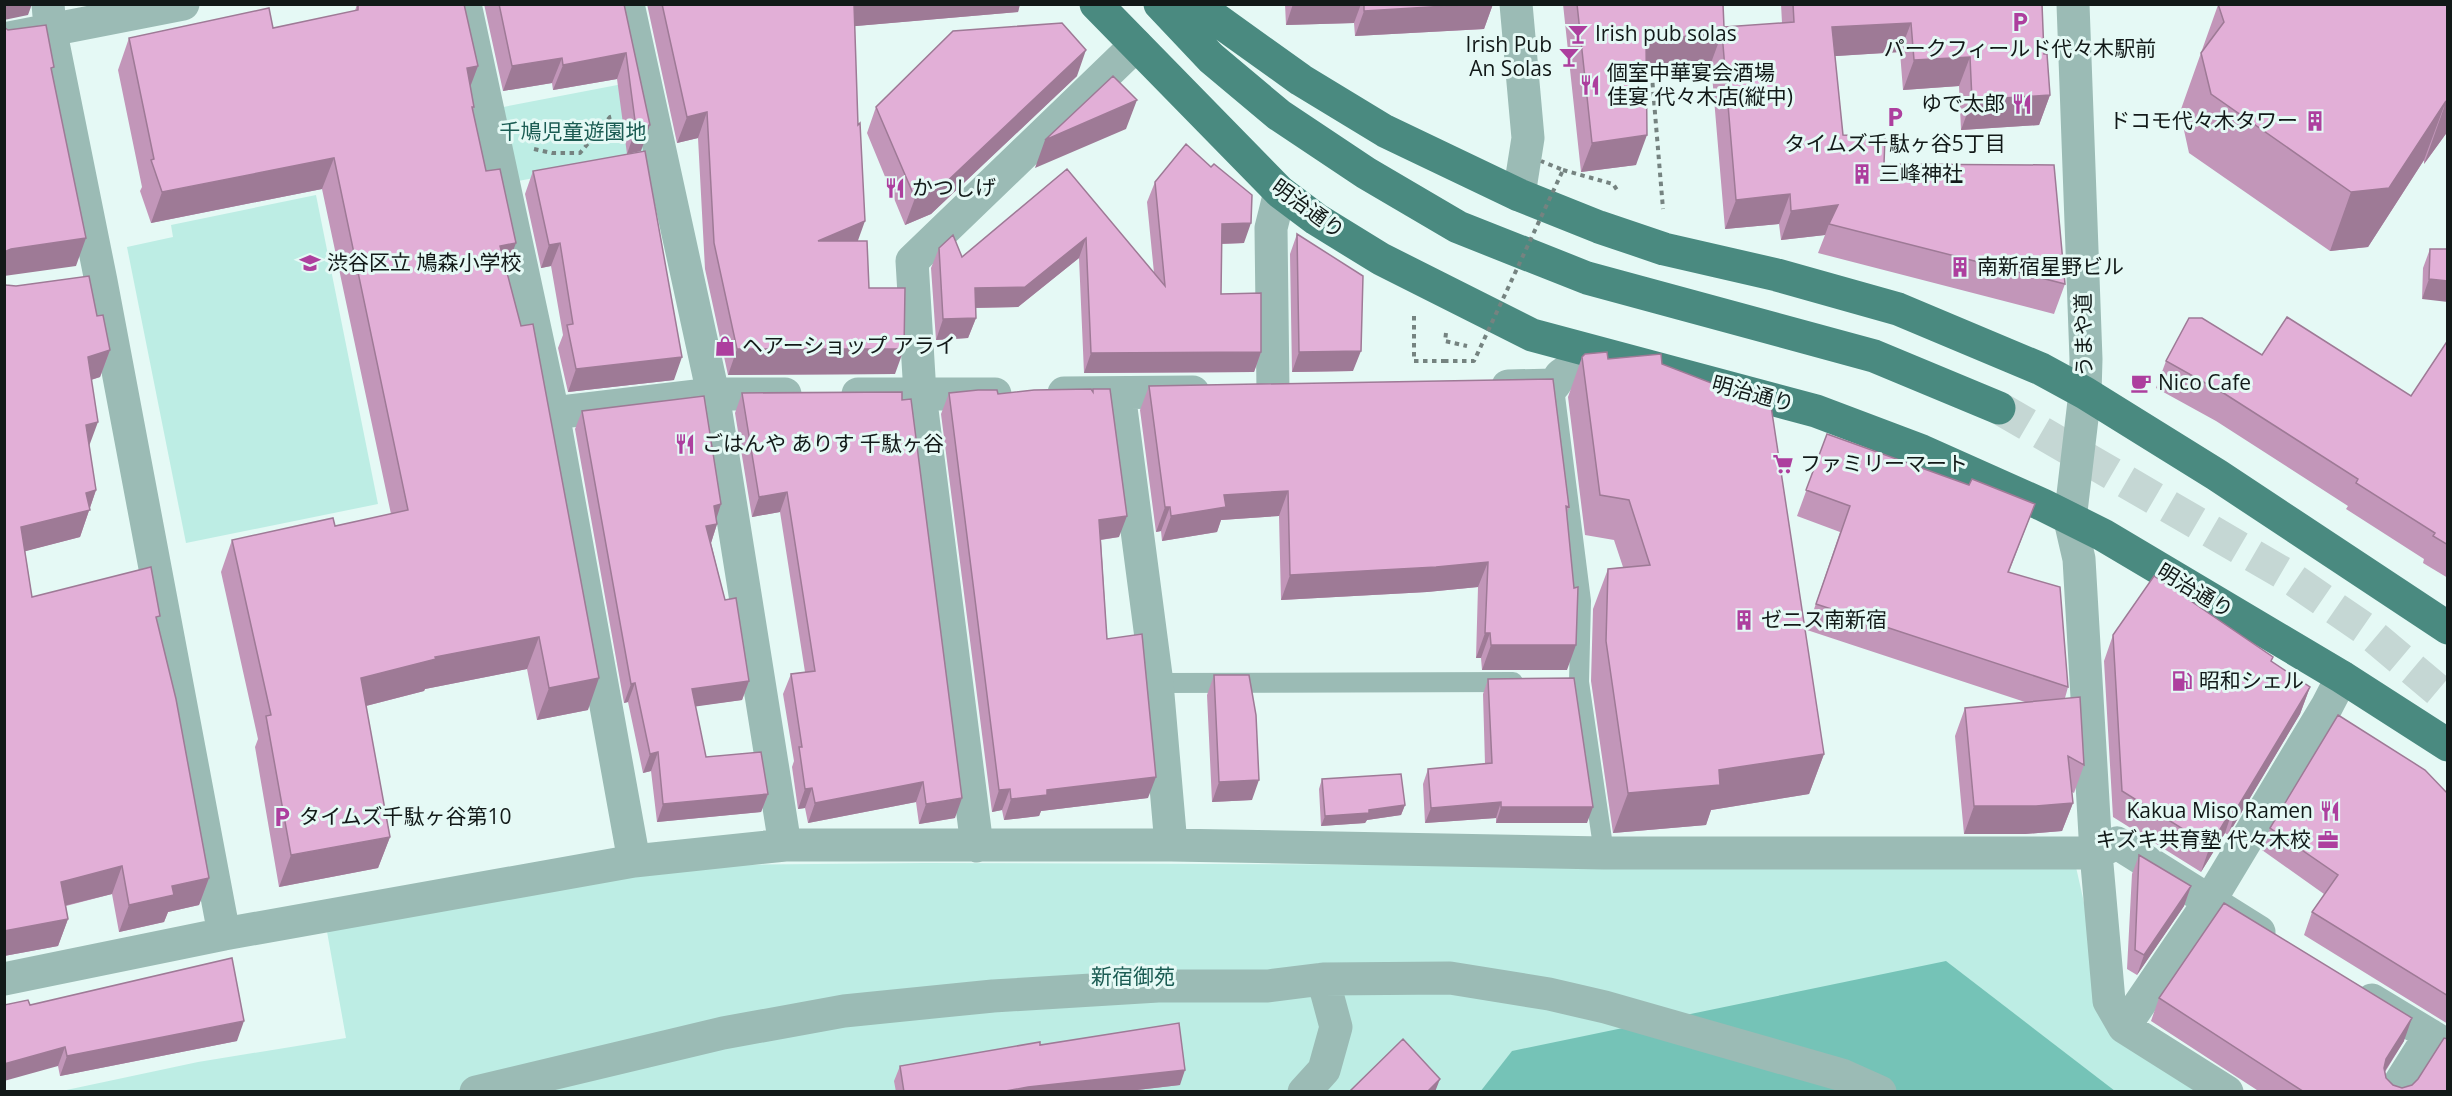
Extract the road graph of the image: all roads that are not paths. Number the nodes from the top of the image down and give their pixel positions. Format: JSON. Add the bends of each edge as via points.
{"nodes":[{"id":1,"x":183,"y":4,"type":"edge"},
{"id":2,"x":465,"y":4,"type":"edge"},
{"id":3,"x":628,"y":4,"type":"edge"},
{"id":4,"x":1096,"y":4,"type":"edge"},
{"id":5,"x":1160,"y":4,"type":"edge"},
{"id":6,"x":1195,"y":4,"type":"edge"},
{"id":7,"x":1516,"y":4,"type":"edge"},
{"id":8,"x":2073,"y":4,"type":"edge"},
{"id":9,"x":49,"y":16,"type":"edge"},
{"id":10,"x":4,"y":39,"type":"edge"},
{"id":11,"x":1136,"y":45,"type":"junction"},
{"id":12,"x":1280,"y":192,"type":"junction"},
{"id":13,"x":1519,"y":195,"type":"junction"},
{"id":14,"x":101,"y":281,"type":"junction"},
{"id":15,"x":69,"y":285,"type":"edge"},
{"id":16,"x":1593,"y":353,"type":"junction"},
{"id":17,"x":1554,"y":385,"type":"junction"},
{"id":18,"x":1484,"y":387,"type":"edge"},
{"id":19,"x":1308,"y":391,"type":"edge"},
{"id":20,"x":1273,"y":392,"type":"junction"},
{"id":21,"x":1119,"y":393,"type":"junction"},
{"id":22,"x":2085,"y":393,"type":"junction"},
{"id":23,"x":713,"y":394,"type":"junction"},
{"id":24,"x":920,"y":394,"type":"junction"},
{"id":25,"x":1999,"y":408,"type":"tunnel mouth"},
{"id":26,"x":553,"y":413,"type":"junction"},
{"id":27,"x":2070,"y":520,"type":"junction"},
{"id":28,"x":2448,"y":628,"type":"edge"},
{"id":29,"x":2342,"y":677,"type":"junction"},
{"id":30,"x":1532,"y":682,"type":"edge"},
{"id":31,"x":1555,"y":682,"type":"edge"},
{"id":32,"x":1578,"y":682,"type":"junction"},
{"id":33,"x":1157,"y":683,"type":"junction"},
{"id":34,"x":2448,"y":745,"type":"edge"},
{"id":35,"x":785,"y":845,"type":"junction"},
{"id":36,"x":1172,"y":845,"type":"junction"},
{"id":37,"x":977,"y":846,"type":"junction"},
{"id":38,"x":1604,"y":853,"type":"junction"},
{"id":39,"x":2096,"y":853,"type":"junction"},
{"id":40,"x":634,"y":861,"type":"junction"},
{"id":41,"x":2210,"y":902,"type":"junction"},
{"id":42,"x":224,"y":934,"type":"junction"},
{"id":43,"x":2280,"y":944,"type":"edge"},
{"id":44,"x":4,"y":979,"type":"edge"},
{"id":45,"x":1323,"y":979,"type":"junction"},
{"id":46,"x":2349,"y":987,"type":"edge"},
{"id":47,"x":2124,"y":1027,"type":"junction"},
{"id":48,"x":2439,"y":1041,"type":"edge"},
{"id":49,"x":476,"y":1092,"type":"edge"},
{"id":50,"x":1304,"y":1092,"type":"edge"},
{"id":51,"x":1880,"y":1092,"type":"edge"},
{"id":52,"x":2227,"y":1092,"type":"edge"},
{"id":53,"x":2394,"y":1092,"type":"edge"}],
"edges":[{"from":1,"to":9,"type":"street"},
{"from":2,"to":26,"type":"street"},
{"from":3,"to":23,"type":"street"},
{"from":4,"to":11,"type":"main road","name":"明治通り"},
{"from":5,"to":25,"type":"main road","via":[[1211,58],[1279,115],[1458,227],[1587,278],[1874,356]]},
{"from":6,"to":13,"type":"main road","via":[[1301,80],[1385,131]]},
{"from":7,"to":13,"type":"street","via":[[1528,138]]},
{"from":8,"to":22,"type":"street","name":"うまや道"},
{"from":9,"to":10,"type":"street"},
{"from":9,"to":14,"type":"street"},
{"from":11,"to":12,"type":"main road","name":"明治通り"},
{"from":11,"to":24,"type":"street","via":[[912,261]]},
{"from":12,"to":16,"type":"main road","name":"明治通り","via":[[1326,225],[1425,283],[1532,335]]},
{"from":12,"to":20,"type":"street","via":[[1271,228]]},
{"from":13,"to":22,"type":"main road","via":[[1664,249],[1898,309],[2041,369]]},
{"from":14,"to":15,"type":"street"},
{"from":14,"to":42,"type":"street"},
{"from":16,"to":17,"type":"street","via":[[1561,375]]},
{"from":16,"to":27,"type":"main road","name":"明治通り","via":[[1816,411],[1922,451]]},
{"from":17,"to":18,"type":"street"},
{"from":17,"to":32,"type":"lane","via":[[1581,601]]},
{"from":19,"to":20,"type":"street"},
{"from":20,"to":21,"type":"street"},
{"from":21,"to":24,"type":"street"},
{"from":21,"to":33,"type":"street"},
{"from":22,"to":27,"type":"street","name":"うまや道"},
{"from":22,"to":28,"type":"main road"},
{"from":23,"to":24,"type":"street"},
{"from":23,"to":26,"type":"street"},
{"from":23,"to":35,"type":"street"},
{"from":24,"to":37,"type":"street"},
{"from":26,"to":40,"type":"street"},
{"from":27,"to":29,"type":"main road","name":"明治通り","via":[[2103,535]]},
{"from":27,"to":39,"type":"street","name":"うまや道","via":[[2079,559]]},
{"from":29,"to":34,"type":"main road","name":"明治通り"},
{"from":29,"to":41,"type":"street"},
{"from":30,"to":33,"type":"lane"},
{"from":31,"to":32,"type":"lane"},
{"from":32,"to":38,"type":"lane"},
{"from":33,"to":36,"type":"street"},
{"from":35,"to":37,"type":"street"},
{"from":35,"to":40,"type":"street"},
{"from":36,"to":37,"type":"street"},
{"from":36,"to":38,"type":"street"},
{"from":38,"to":39,"type":"street"},
{"from":39,"to":41,"type":"street","via":[[2116,843]]},
{"from":39,"to":47,"type":"street","name":"うまや道","via":[[2109,1001]]},
{"from":40,"to":42,"type":"street"},
{"from":41,"to":43,"type":"street"},
{"from":41,"to":47,"type":"street"},
{"from":42,"to":44,"type":"street"},
{"from":45,"to":49,"type":"street","via":[[1268,986],[1158,986],[993,996],[844,1011],[723,1033]]},
{"from":45,"to":50,"type":"street","via":[[1336,1027],[1324,1070]]},
{"from":45,"to":51,"type":"street","via":[[1450,978],[1549,994],[1842,1075]]},
{"from":46,"to":48,"type":"street"},
{"from":47,"to":52,"type":"street"},
{"from":48,"to":53,"type":"street"}]}
